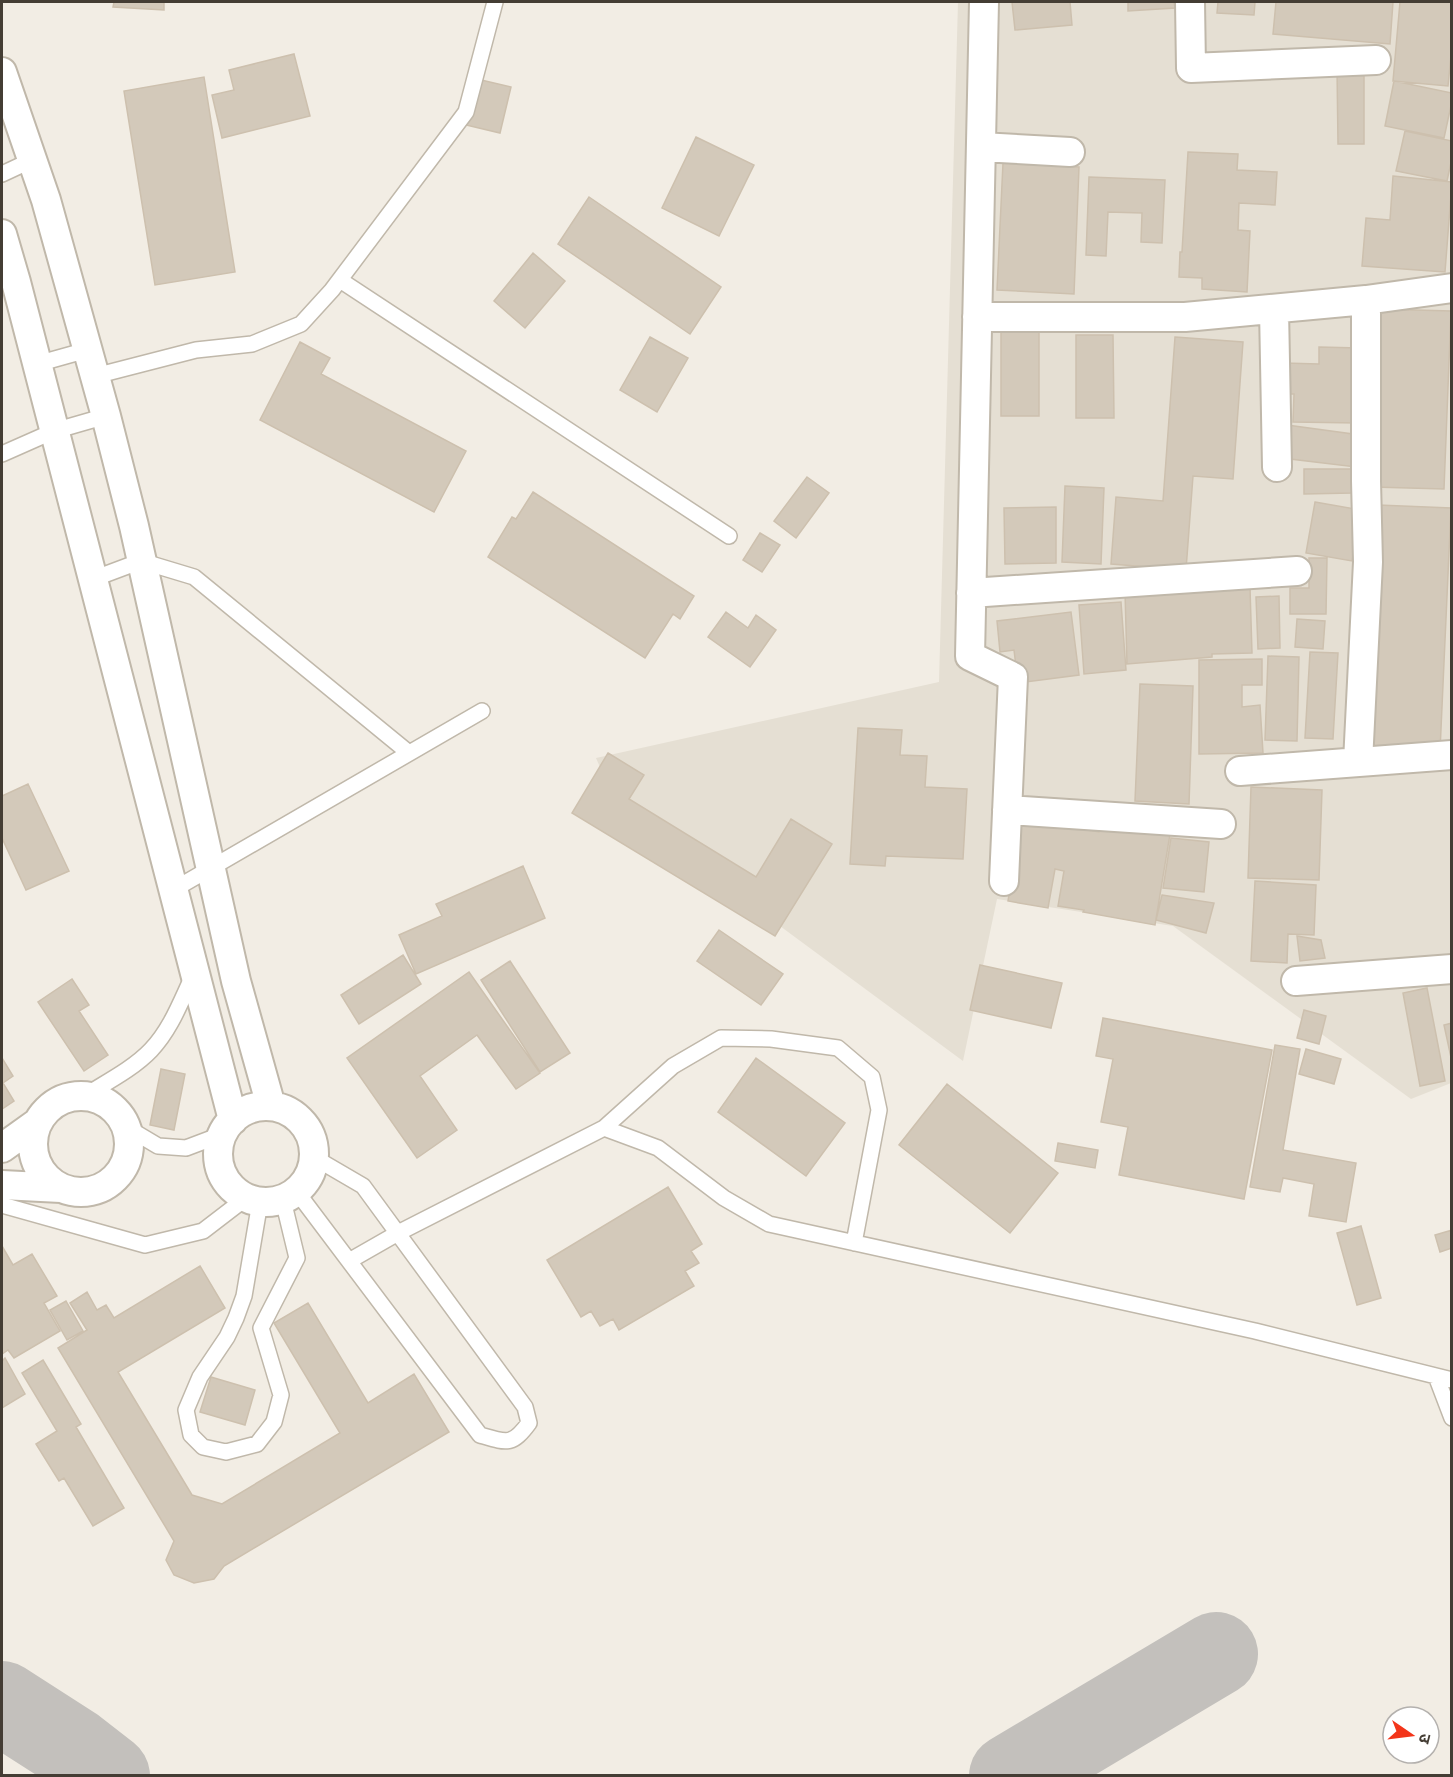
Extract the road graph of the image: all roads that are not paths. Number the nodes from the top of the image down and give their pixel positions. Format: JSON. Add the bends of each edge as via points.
{"nodes":[{"id":1,"x":495,"y":2,"type":"edge"},
{"id":2,"x":984,"y":2,"type":"edge"},
{"id":3,"x":1190,"y":2,"type":"edge"},
{"id":4,"x":1376,"y":60,"type":"dead end"},
{"id":5,"x":2,"y":72,"type":"edge"},
{"id":6,"x":981,"y":147,"type":"junction"},
{"id":7,"x":1070,"y":152,"type":"dead end"},
{"id":8,"x":32,"y":160,"type":"junction"},
{"id":9,"x":2,"y":174,"type":"edge"},
{"id":10,"x":2,"y":234,"type":"edge"},
{"id":11,"x":340,"y":280,"type":"junction"},
{"id":12,"x":9,"y":285,"type":"edge"},
{"id":13,"x":1452,"y":288,"type":"edge"},
{"id":14,"x":1366,"y":300,"type":"junction"},
{"id":15,"x":1274,"y":309,"type":"junction"},
{"id":16,"x":977,"y":317,"type":"junction"},
{"id":17,"x":91,"y":363,"type":"junction"},
{"id":18,"x":37,"y":364,"type":"junction"},
{"id":19,"x":106,"y":416,"type":"junction"},
{"id":20,"x":54,"y":431,"type":"junction"},
{"id":21,"x":2,"y":454,"type":"edge"},
{"id":22,"x":1277,"y":467,"type":"dead end"},
{"id":23,"x":729,"y":536,"type":"dead end"},
{"id":24,"x":141,"y":561,"type":"junction"},
{"id":25,"x":1297,"y":571,"type":"dead end"},
{"id":26,"x":93,"y":579,"type":"junction"},
{"id":27,"x":971,"y":593,"type":"junction"},
{"id":28,"x":482,"y":711,"type":"dead end"},
{"id":29,"x":409,"y":753,"type":"junction"},
{"id":30,"x":1452,"y":755,"type":"edge"},
{"id":31,"x":1358,"y":762,"type":"junction"},
{"id":32,"x":1240,"y":771,"type":"dead end"},
{"id":33,"x":1008,"y":810,"type":"junction"},
{"id":34,"x":1221,"y":824,"type":"dead end"},
{"id":35,"x":211,"y":868,"type":"junction"},
{"id":36,"x":1004,"y":881,"type":"dead end"},
{"id":37,"x":173,"y":890,"type":"junction"},
{"id":38,"x":1452,"y":969,"type":"edge"},
{"id":39,"x":195,"y":973,"type":"junction"},
{"id":40,"x":1296,"y":981,"type":"dead end"},
{"id":41,"x":86,"y":1095,"type":"junction"},
{"id":42,"x":271,"y":1106,"type":"junction"},
{"id":43,"x":37,"y":1123,"type":"junction"},
{"id":44,"x":126,"y":1127,"type":"junction"},
{"id":45,"x":228,"y":1127,"type":"junction"},
{"id":46,"x":604,"y":1128,"type":"junction"},
{"id":47,"x":2,"y":1148,"type":"edge"},
{"id":48,"x":315,"y":1158,"type":"junction"},
{"id":49,"x":2,"y":1185,"type":"edge"},
{"id":50,"x":61,"y":1188,"type":"junction"},
{"id":51,"x":272,"y":1198,"type":"junction"},
{"id":52,"x":2,"y":1205,"type":"edge"},
{"id":53,"x":398,"y":1233,"type":"junction"},
{"id":54,"x":854,"y":1243,"type":"junction"},
{"id":55,"x":349,"y":1261,"type":"junction"},
{"id":56,"x":1444,"y":1378,"type":"edge"},
{"id":57,"x":1452,"y":1418,"type":"edge"}],
"edges":[{"from":1,"to":11,"type":"lane","via":[[466,112]]},
{"from":2,"to":6,"type":"street"},
{"from":3,"to":4,"type":"street","via":[[1191,68]]},
{"from":5,"to":8,"type":"street"},
{"from":6,"to":7,"type":"street"},
{"from":6,"to":16,"type":"street"},
{"from":8,"to":9,"type":"lane"},
{"from":8,"to":17,"type":"street"},
{"from":10,"to":12,"type":"street"},
{"from":11,"to":17,"type":"lane","via":[[301,324],[252,344]]},
{"from":11,"to":23,"type":"lane"},
{"from":12,"to":18,"type":"street"},
{"from":13,"to":14,"type":"street"},
{"from":14,"to":15,"type":"street"},
{"from":14,"to":31,"type":"street","via":[[1368,562]]},
{"from":15,"to":16,"type":"street","via":[[1185,317]]},
{"from":15,"to":22,"type":"street"},
{"from":16,"to":27,"type":"street"},
{"from":17,"to":18,"type":"lane"},
{"from":17,"to":19,"type":"street"},
{"from":18,"to":20,"type":"street"},
{"from":19,"to":20,"type":"lane"},
{"from":19,"to":24,"type":"street"},
{"from":20,"to":21,"type":"lane"},
{"from":20,"to":26,"type":"street"},
{"from":24,"to":26,"type":"lane"},
{"from":24,"to":29,"type":"lane","via":[[194,578]]},
{"from":24,"to":35,"type":"street"},
{"from":25,"to":27,"type":"street"},
{"from":26,"to":37,"type":"street"},
{"from":27,"to":33,"type":"street","via":[[970,656],[1013,677]]},
{"from":28,"to":29,"type":"lane"},
{"from":29,"to":35,"type":"lane"},
{"from":30,"to":31,"type":"street"},
{"from":31,"to":32,"type":"street"},
{"from":33,"to":34,"type":"street"},
{"from":33,"to":36,"type":"street"},
{"from":35,"to":37,"type":"lane"},
{"from":35,"to":42,"type":"street","via":[[236,981]]},
{"from":37,"to":39,"type":"street"},
{"from":38,"to":40,"type":"street"},
{"from":39,"to":41,"type":"lane","via":[[172,1021],[151,1050]]},
{"from":39,"to":45,"type":"street"},
{"from":41,"to":43,"type":"street","via":[[64,1098],[47,1109]]},
{"from":41,"to":44,"type":"street","via":[[115,1109]]},
{"from":42,"to":45,"type":"street","via":[[250,1109]]},
{"from":42,"to":48,"type":"street","via":[[301,1120],[312,1137]]},
{"from":43,"to":47,"type":"street"},
{"from":43,"to":50,"type":"street","via":[[33,1144],[36,1160],[46,1177]]},
{"from":44,"to":45,"type":"lane","via":[[158,1146],[186,1148]]},
{"from":44,"to":50,"type":"street","via":[[129,1147],[124,1163],[111,1181],[98,1189],[75,1192]]},
{"from":45,"to":51,"type":"street","via":[[219,1155],[221,1171],[232,1188]]},
{"from":46,"to":53,"type":"lane"},
{"from":46,"to":54,"type":"lane","via":[[658,1148],[724,1198],[769,1224]]},
{"from":46,"to":54,"type":"lane","via":[[673,1066],[721,1038],[771,1039],[838,1048],[872,1077],[879,1110]]},
{"from":48,"to":51,"type":"street","via":[[310,1174]]},
{"from":48,"to":53,"type":"lane","via":[[363,1186]]},
{"from":49,"to":50,"type":"street"},
{"from":51,"to":51,"type":"lane","via":[[297,1258],[261,1328],[281,1395],[274,1422],[257,1444],[226,1452],[203,1447],[191,1435],[186,1410],[200,1377],[236,1318]]},
{"from":51,"to":52,"type":"lane","via":[[203,1231],[145,1245]]},
{"from":51,"to":55,"type":"lane"},
{"from":53,"to":55,"type":"lane"},
{"from":53,"to":55,"type":"lane","via":[[525,1407],[530,1423],[518,1437],[503,1442],[480,1435]]},
{"from":54,"to":56,"type":"lane","via":[[1255,1331]]},
{"from":56,"to":57,"type":"lane"}]}
